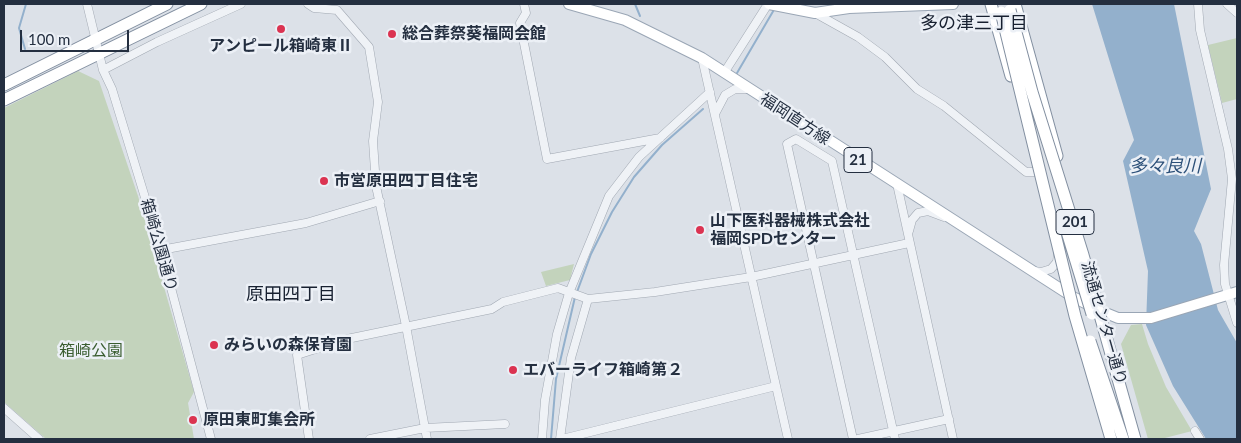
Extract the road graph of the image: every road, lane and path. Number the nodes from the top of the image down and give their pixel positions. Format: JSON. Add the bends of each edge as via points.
{"nodes":[{"id":1,"x":87,"y":4,"type":"edge"},
{"id":2,"x":162,"y":4,"type":"edge"},
{"id":3,"x":167,"y":4,"type":"edge"},
{"id":4,"x":201,"y":4,"type":"edge"},
{"id":5,"x":241,"y":4,"type":"edge"},
{"id":6,"x":308,"y":4,"type":"edge"},
{"id":7,"x":524,"y":4,"type":"edge"},
{"id":8,"x":569,"y":4,"type":"edge"},
{"id":9,"x":769,"y":4,"type":"edge"},
{"id":10,"x":953,"y":4,"type":"edge"},
{"id":11,"x":991,"y":4,"type":"edge"},
{"id":12,"x":998,"y":4,"type":"edge"},
{"id":13,"x":1008,"y":4,"type":"edge"},
{"id":14,"x":1015,"y":4,"type":"edge"},
{"id":15,"x":1198,"y":4,"type":"edge"},
{"id":16,"x":1228,"y":4,"type":"edge"},
{"id":17,"x":587,"y":6,"type":"edge"},
{"id":18,"x":815,"y":13,"type":"junction"},
{"id":19,"x":1237,"y":13,"type":"edge"},
{"id":20,"x":145,"y":15,"type":"junction"},
{"id":21,"x":96,"y":40,"type":"junction"},
{"id":22,"x":99,"y":53,"type":"junction"},
{"id":23,"x":702,"y":58,"type":"junction"},
{"id":24,"x":103,"y":70,"type":"junction"},
{"id":25,"x":724,"y":73,"type":"junction"},
{"id":26,"x":4,"y":85,"type":"edge"},
{"id":27,"x":749,"y":89,"type":"junction"},
{"id":28,"x":710,"y":92,"type":"junction"},
{"id":29,"x":4,"y":100,"type":"edge"},
{"id":30,"x":715,"y":114,"type":"junction"},
{"id":31,"x":660,"y":138,"type":"junction"},
{"id":32,"x":1234,"y":171,"type":"edge"},
{"id":33,"x":1038,"y":172,"type":"junction"},
{"id":34,"x":897,"y":184,"type":"junction"},
{"id":35,"x":380,"y":200,"type":"junction"},
{"id":36,"x":956,"y":222,"type":"junction"},
{"id":37,"x":1053,"y":231,"type":"junction"},
{"id":38,"x":910,"y":244,"type":"junction"},
{"id":39,"x":162,"y":250,"type":"junction"},
{"id":40,"x":854,"y":256,"type":"junction"},
{"id":41,"x":814,"y":265,"type":"junction"},
{"id":42,"x":1062,"y":265,"type":"junction"},
{"id":43,"x":1030,"y":270,"type":"junction"},
{"id":44,"x":751,"y":277,"type":"junction"},
{"id":45,"x":571,"y":293,"type":"junction"},
{"id":46,"x":1232,"y":294,"type":"edge"},
{"id":47,"x":1073,"y":297,"type":"junction"},
{"id":48,"x":586,"y":298,"type":"junction"},
{"id":49,"x":1101,"y":311,"type":"junction"},
{"id":50,"x":1237,"y":323,"type":"edge"},
{"id":51,"x":406,"y":326,"type":"junction"},
{"id":52,"x":776,"y":386,"type":"junction"},
{"id":53,"x":4,"y":408,"type":"edge"},
{"id":54,"x":949,"y":420,"type":"junction"},
{"id":55,"x":505,"y":424,"type":"dead end"},
{"id":56,"x":425,"y":428,"type":"junction"},
{"id":57,"x":1195,"y":431,"type":"dead end"},
{"id":58,"x":894,"y":436,"type":"edge"},
{"id":59,"x":39,"y":439,"type":"edge"},
{"id":60,"x":211,"y":439,"type":"edge"},
{"id":61,"x":309,"y":439,"type":"edge"},
{"id":62,"x":370,"y":439,"type":"edge"},
{"id":63,"x":427,"y":439,"type":"edge"},
{"id":64,"x":542,"y":439,"type":"edge"},
{"id":65,"x":561,"y":439,"type":"edge"},
{"id":66,"x":788,"y":439,"type":"edge"},
{"id":67,"x":853,"y":439,"type":"edge"},
{"id":68,"x":858,"y":439,"type":"edge"},
{"id":69,"x":953,"y":439,"type":"edge"},
{"id":70,"x":1112,"y":439,"type":"edge"},
{"id":71,"x":1123,"y":439,"type":"edge"},
{"id":72,"x":1135,"y":439,"type":"edge"},
{"id":73,"x":1200,"y":439,"type":"edge"}],
"edges":[{"from":1,"to":21,"type":"street","name":"箱崎公園通り"},
{"from":2,"to":20,"type":"main road"},
{"from":3,"to":20,"type":"highway"},
{"from":4,"to":22,"type":"highway"},
{"from":5,"to":24,"type":"street"},
{"from":6,"to":35,"type":"street","via":[[314,8],[337,10],[369,47],[378,102],[373,141]]},
{"from":7,"to":31,"type":"street","via":[[526,13],[520,23],[547,159]]},
{"from":8,"to":17,"type":"main road","name":"福岡直方線","number":"21"},
{"from":9,"to":18,"type":"main road"},
{"from":9,"to":25,"type":"street"},
{"from":10,"to":18,"type":"main road","via":[[849,8]]},
{"from":11,"to":33,"type":"highway","name":"流通センター通り","number":"201"},
{"from":12,"to":42,"type":"highway","bridge":true},
{"from":13,"to":72,"type":"highway","bridge":true,"via":[[1050,152],[1070,243],[1104,357]]},
{"from":14,"to":49,"type":"highway","name":"流通センター通り","number":"201"},
{"from":15,"to":32,"type":"street","via":[[1206,60]]},
{"from":16,"to":19,"type":"street"},
{"from":17,"to":23,"type":"main road","name":"福岡直方線","number":"21","via":[[648,30]]},
{"from":18,"to":33,"type":"street","via":[[836,23],[885,57],[916,89],[944,106],[1026,172]]},
{"from":20,"to":21,"type":"highway"},
{"from":21,"to":22,"type":"street","name":"箱崎公園通り"},
{"from":21,"to":26,"type":"highway"},
{"from":22,"to":24,"type":"street","name":"箱崎公園通り"},
{"from":22,"to":29,"type":"highway"},
{"from":23,"to":25,"type":"main road","name":"福岡直方線","number":"21"},
{"from":23,"to":28,"type":"street"},
{"from":24,"to":39,"type":"street","name":"箱崎公園通り","via":[[112,89]]},
{"from":25,"to":27,"type":"main road","name":"福岡直方線","number":"21"},
{"from":27,"to":30,"type":"street","via":[[735,89],[725,94]]},
{"from":27,"to":34,"type":"main road","name":"福岡直方線","number":"21"},
{"from":28,"to":30,"type":"street"},
{"from":28,"to":31,"type":"street"},
{"from":30,"to":44,"type":"street"},
{"from":31,"to":45,"type":"street","via":[[639,157],[609,196]]},
{"from":32,"to":46,"type":"street","via":[[1224,265]]},
{"from":33,"to":37,"type":"highway","name":"流通センター通り","number":"201"},
{"from":34,"to":36,"type":"main road","name":"福岡直方線","number":"21"},
{"from":34,"to":38,"type":"street"},
{"from":35,"to":39,"type":"street","via":[[306,223]]},
{"from":35,"to":51,"type":"street"},
{"from":36,"to":38,"type":"street","via":[[928,211],[918,213],[909,229]]},
{"from":36,"to":43,"type":"main road","name":"福岡直方線","number":"21"},
{"from":37,"to":43,"type":"street","via":[[1057,262],[1051,269],[1041,272]]},
{"from":37,"to":47,"type":"highway","name":"流通センター通り","number":"201"},
{"from":38,"to":40,"type":"street"},
{"from":38,"to":54,"type":"street"},
{"from":39,"to":60,"type":"street","name":"箱崎公園通り"},
{"from":40,"to":41,"type":"street"},
{"from":40,"to":41,"type":"street","via":[[832,161],[796,139],[787,144]]},
{"from":40,"to":58,"type":"street"},
{"from":41,"to":44,"type":"street"},
{"from":41,"to":67,"type":"street"},
{"from":42,"to":70,"type":"highway","bridge":true},
{"from":42,"to":71,"type":"highway","bridge":true},
{"from":43,"to":47,"type":"main road","name":"福岡直方線","number":"21"},
{"from":44,"to":48,"type":"street","via":[[654,292]]},
{"from":44,"to":52,"type":"street"},
{"from":45,"to":48,"type":"street"},
{"from":45,"to":51,"type":"street","via":[[558,288],[503,302],[492,309]]},
{"from":45,"to":64,"type":"street","via":[[550,368]]},
{"from":46,"to":49,"type":"main road","name":"福岡直方線","number":"21","via":[[1144,318],[1118,318]]},
{"from":46,"to":50,"type":"street"},
{"from":47,"to":49,"type":"main road","name":"福岡直方線","number":"21"},
{"from":47,"to":70,"type":"highway","name":"流通センター通り","number":"201"},
{"from":48,"to":65,"type":"street","via":[[571,358]]},
{"from":49,"to":72,"type":"highway","name":"流通センター通り","number":"201"},
{"from":51,"to":56,"type":"street"},
{"from":51,"to":61,"type":"street","via":[[297,355]]},
{"from":52,"to":65,"type":"street"},
{"from":52,"to":66,"type":"street"},
{"from":53,"to":59,"type":"street"},
{"from":54,"to":58,"type":"street"},
{"from":54,"to":69,"type":"street"},
{"from":55,"to":56,"type":"street"},
{"from":56,"to":62,"type":"street"},
{"from":56,"to":63,"type":"street"},
{"from":57,"to":73,"type":"street"},
{"from":58,"to":68,"type":"street"}]}
